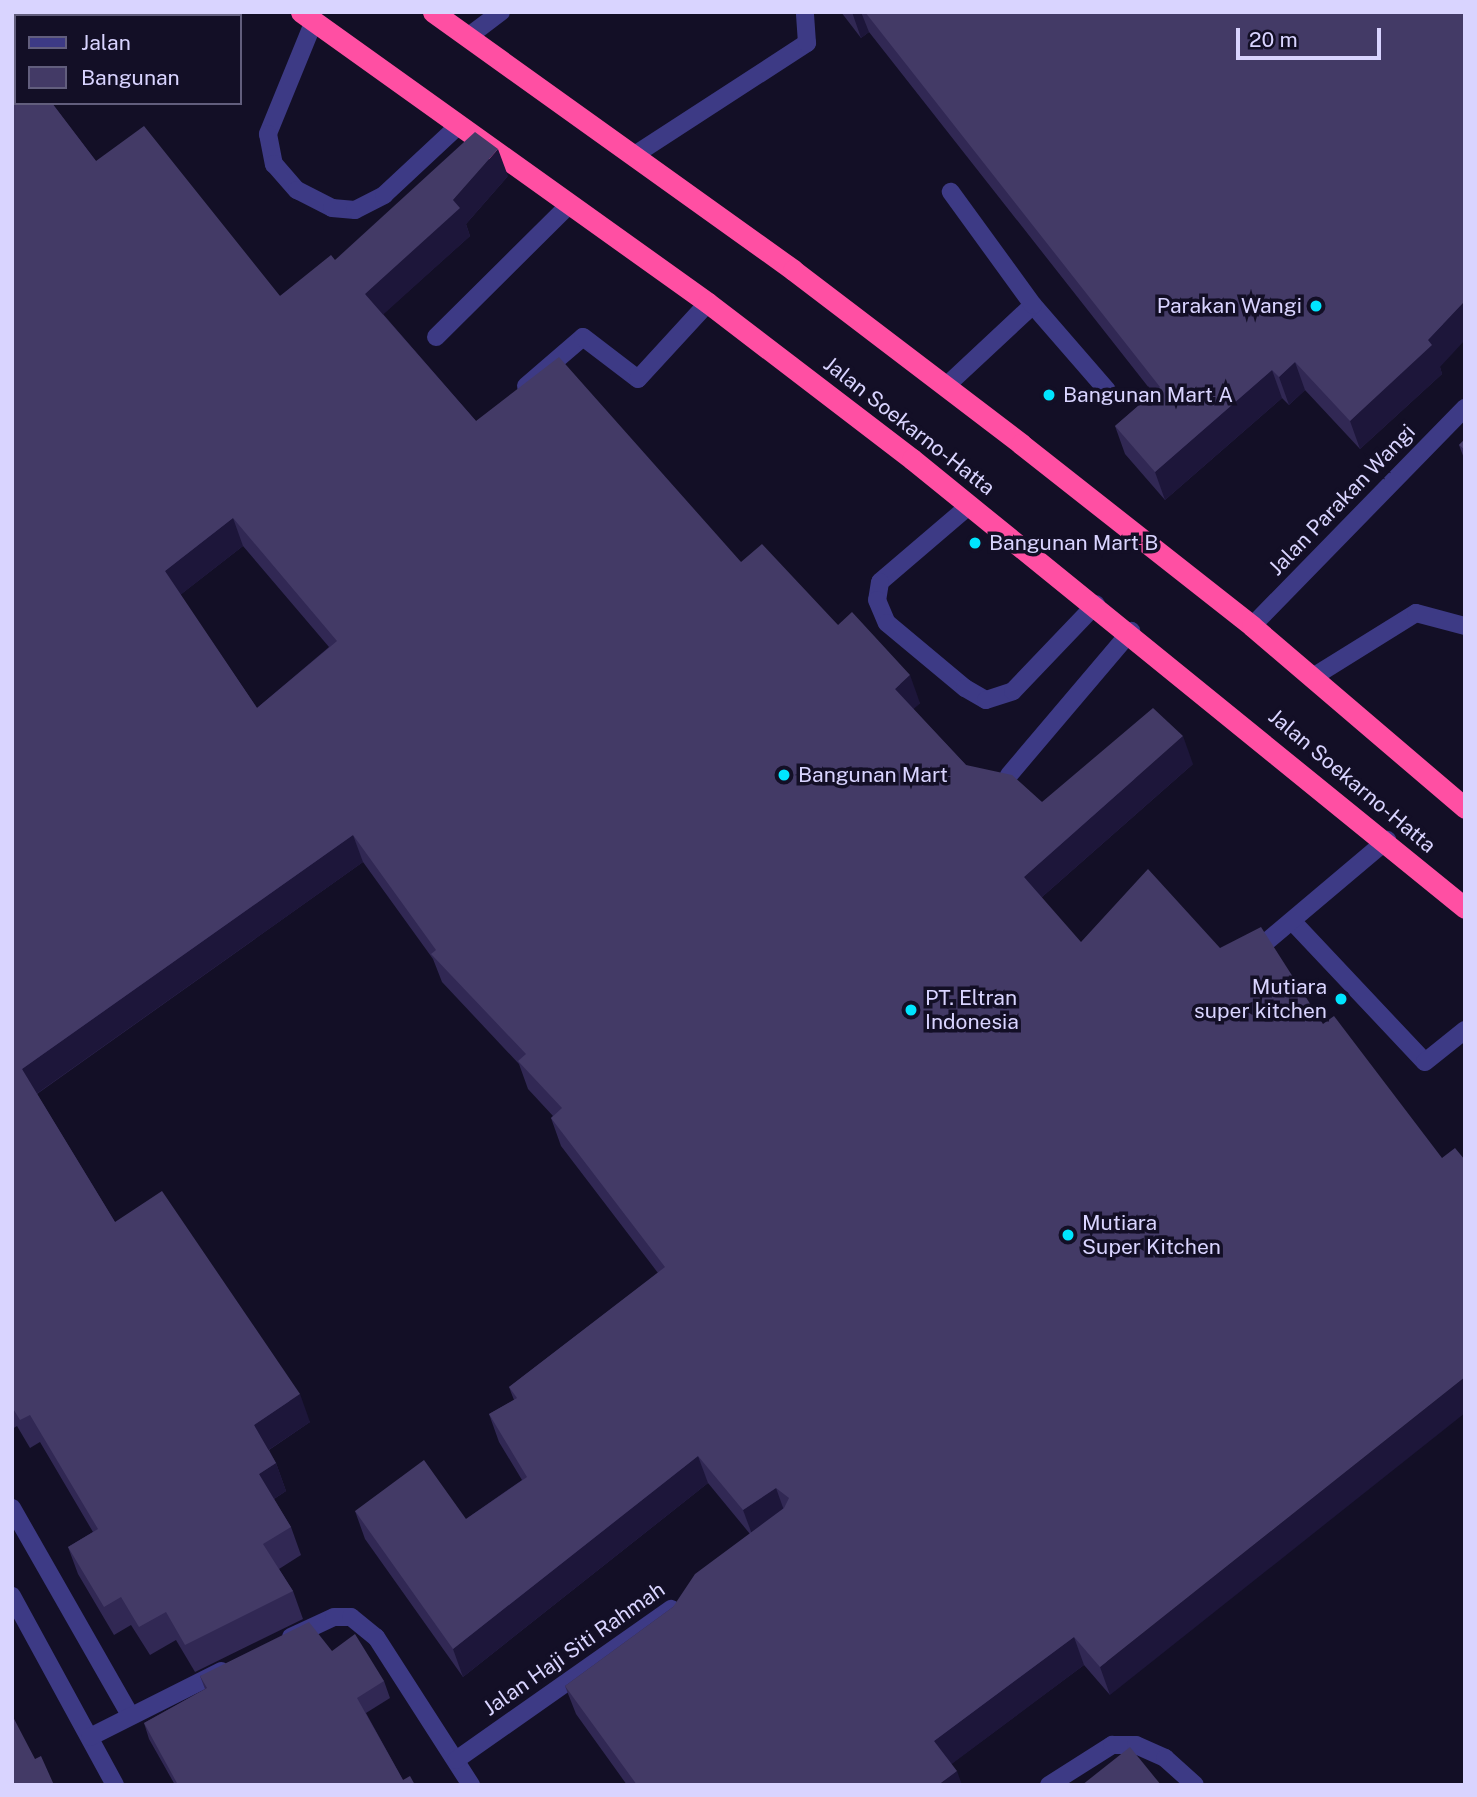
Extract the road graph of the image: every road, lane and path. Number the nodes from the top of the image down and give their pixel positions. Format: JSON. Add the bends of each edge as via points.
{"nodes":[{"id":1,"x":433,"y":12,"type":"edge"},
{"id":2,"x":500,"y":12,"type":"edge"},
{"id":3,"x":805,"y":12,"type":"edge"},
{"id":4,"x":307,"y":17,"type":"edge"},
{"id":5,"x":469,"y":36,"type":"junction"},
{"id":6,"x":459,"y":125,"type":"junction"},
{"id":7,"x":636,"y":154,"type":"junction"},
{"id":8,"x":951,"y":192,"type":"dead end"},
{"id":9,"x":570,"y":204,"type":"junction"},
{"id":10,"x":708,"y":303,"type":"junction"},
{"id":11,"x":1034,"y":305,"type":"junction"},
{"id":12,"x":436,"y":337,"type":"dead end"},
{"id":13,"x":945,"y":387,"type":"junction"},
{"id":14,"x":1107,"y":390,"type":"dead end"},
{"id":15,"x":514,"y":397,"type":"edge"},
{"id":16,"x":1465,"y":408,"type":"edge"},
{"id":17,"x":970,"y":505,"type":"junction"},
{"id":18,"x":1096,"y":604,"type":"junction"},
{"id":19,"x":1252,"y":626,"type":"junction"},
{"id":20,"x":1465,"y":626,"type":"edge"},
{"id":21,"x":1131,"y":631,"type":"junction"},
{"id":22,"x":1313,"y":677,"type":"junction"},
{"id":23,"x":1009,"y":775,"type":"edge"},
{"id":24,"x":1465,"y":808,"type":"edge"},
{"id":25,"x":1387,"y":840,"type":"junction"},
{"id":26,"x":1465,"y":908,"type":"edge"},
{"id":27,"x":1293,"y":922,"type":"junction"},
{"id":28,"x":1239,"y":959,"type":"edge"},
{"id":29,"x":1465,"y":1030,"type":"edge"},
{"id":30,"x":12,"y":1508,"type":"edge"},
{"id":31,"x":12,"y":1596,"type":"edge"},
{"id":32,"x":685,"y":1600,"type":"edge"},
{"id":33,"x":272,"y":1646,"type":"edge"},
{"id":34,"x":237,"y":1663,"type":"edge"},
{"id":35,"x":130,"y":1715,"type":"junction"},
{"id":36,"x":90,"y":1737,"type":"junction"},
{"id":37,"x":456,"y":1760,"type":"junction"},
{"id":38,"x":115,"y":1785,"type":"edge"},
{"id":39,"x":471,"y":1785,"type":"edge"},
{"id":40,"x":1049,"y":1785,"type":"edge"},
{"id":41,"x":1195,"y":1785,"type":"edge"}],
"edges":[{"from":1,"to":5,"type":"highway"},
{"from":2,"to":5,"type":"street"},
{"from":3,"to":7,"type":"street","via":[[807,43]]},
{"from":4,"to":6,"type":"highway","name":"Jalan Soekarno-Hatta"},
{"from":4,"to":6,"type":"street","via":[[268,134],[274,164],[297,190],[332,208],[355,209],[384,195]]},
{"from":5,"to":7,"type":"highway"},
{"from":6,"to":9,"type":"highway","name":"Jalan Soekarno-Hatta"},
{"from":7,"to":13,"type":"highway"},
{"from":8,"to":11,"type":"street"},
{"from":9,"to":10,"type":"highway","name":"Jalan Soekarno-Hatta"},
{"from":9,"to":12,"type":"street"},
{"from":10,"to":15,"type":"street","via":[[638,380],[583,337]]},
{"from":10,"to":17,"type":"highway","name":"Jalan Soekarno-Hatta"},
{"from":11,"to":13,"type":"street"},
{"from":11,"to":14,"type":"street"},
{"from":13,"to":19,"type":"highway"},
{"from":16,"to":19,"type":"street","name":"Jalan Parakan Wangi"},
{"from":17,"to":18,"type":"highway","name":"Jalan Soekarno-Hatta"},
{"from":17,"to":18,"type":"street","via":[[880,582],[877,600],[887,623],[964,688],[986,700],[1013,691]]},
{"from":18,"to":21,"type":"highway","name":"Jalan Soekarno-Hatta"},
{"from":19,"to":22,"type":"highway"},
{"from":20,"to":22,"type":"street","via":[[1416,613]]},
{"from":21,"to":23,"type":"street"},
{"from":21,"to":25,"type":"highway","name":"Jalan Soekarno-Hatta"},
{"from":22,"to":24,"type":"highway"},
{"from":25,"to":26,"type":"highway","name":"Jalan Soekarno-Hatta"},
{"from":25,"to":27,"type":"street"},
{"from":27,"to":28,"type":"street"},
{"from":27,"to":29,"type":"street","via":[[1425,1062]]},
{"from":30,"to":35,"type":"street"},
{"from":31,"to":36,"type":"street"},
{"from":32,"to":37,"type":"street","name":"Jalan Haji Siti Rahmah"},
{"from":33,"to":37,"type":"street","via":[[334,1617],[351,1617],[376,1637]]},
{"from":34,"to":35,"type":"street"},
{"from":35,"to":36,"type":"street"},
{"from":36,"to":38,"type":"street"},
{"from":37,"to":39,"type":"street"},
{"from":40,"to":41,"type":"street","via":[[1112,1745],[1136,1745],[1166,1758]]}]}
